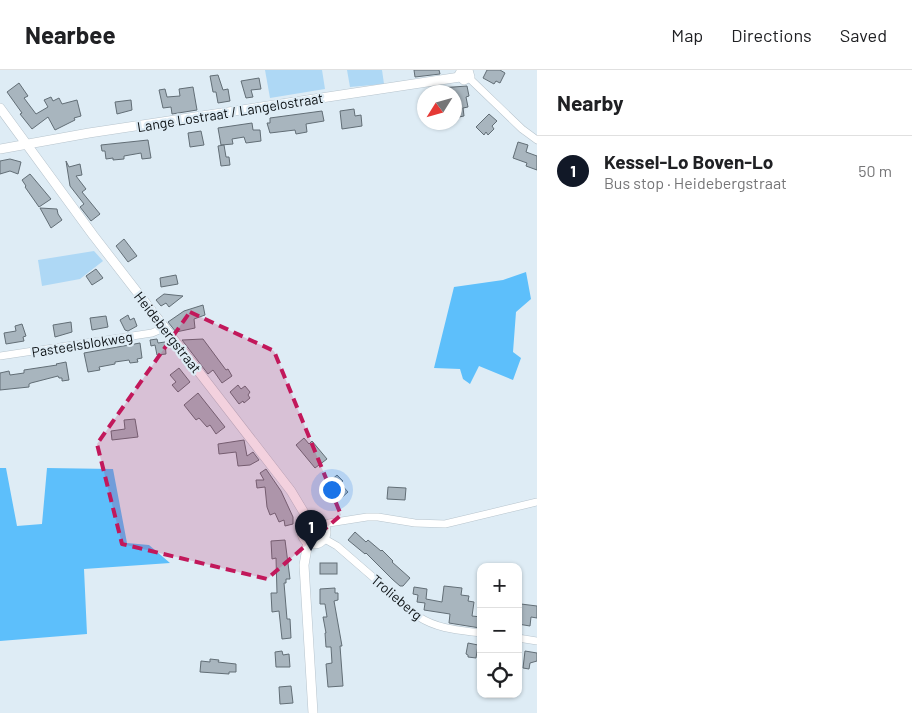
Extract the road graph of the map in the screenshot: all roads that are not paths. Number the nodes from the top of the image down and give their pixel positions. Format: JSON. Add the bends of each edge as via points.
{"nodes":[{"id":1,"x":465,"y":72,"type":"edge"},
{"id":2,"x":0,"y":108,"type":"edge"},
{"id":3,"x":537,"y":140,"type":"edge"},
{"id":4,"x":26,"y":144,"type":"junction"},
{"id":5,"x":0,"y":149,"type":"edge"},
{"id":6,"x":164,"y":328,"type":"junction"},
{"id":7,"x":0,"y":356,"type":"edge"},
{"id":8,"x":537,"y":502,"type":"edge"},
{"id":9,"x":310,"y":521,"type":"junction"},
{"id":10,"x":324,"y":526,"type":"junction"},
{"id":11,"x":323,"y":538,"type":"junction"},
{"id":12,"x":308,"y":542,"type":"junction"},
{"id":13,"x":477,"y":633,"type":"edge"},
{"id":14,"x":522,"y":639,"type":"edge"},
{"id":15,"x":537,"y":641,"type":"edge"},
{"id":16,"x":313,"y":713,"type":"edge"}],
"edges":[{"from":1,"to":3,"type":"street"},
{"from":1,"to":4,"type":"street","name":"Lange Lostraat / Langelostraat"},
{"from":2,"to":4,"type":"street","name":"Heidebergstraat"},
{"from":4,"to":5,"type":"street","name":"Lange Lostraat / Langelostraat"},
{"from":4,"to":6,"type":"street","name":"Heidebergstraat"},
{"from":6,"to":7,"type":"street","name":"Pasteelsblokweg","via":[[152,333]]},
{"from":6,"to":9,"type":"street","name":"Heidebergstraat","via":[[291,491]]},
{"from":8,"to":10,"type":"street","via":[[445,524],[367,517]]},
{"from":9,"to":10,"type":"street","via":[[318,521]]},
{"from":9,"to":12,"type":"street","via":[[304,524],[302,531]]},
{"from":10,"to":11,"type":"street"},
{"from":11,"to":12,"type":"street","via":[[317,543]]},
{"from":11,"to":13,"type":"street","name":"Trolieberg","via":[[337,546],[430,624]]},
{"from":12,"to":16,"type":"street","via":[[304,565]]},
{"from":14,"to":15,"type":"street"}]}
